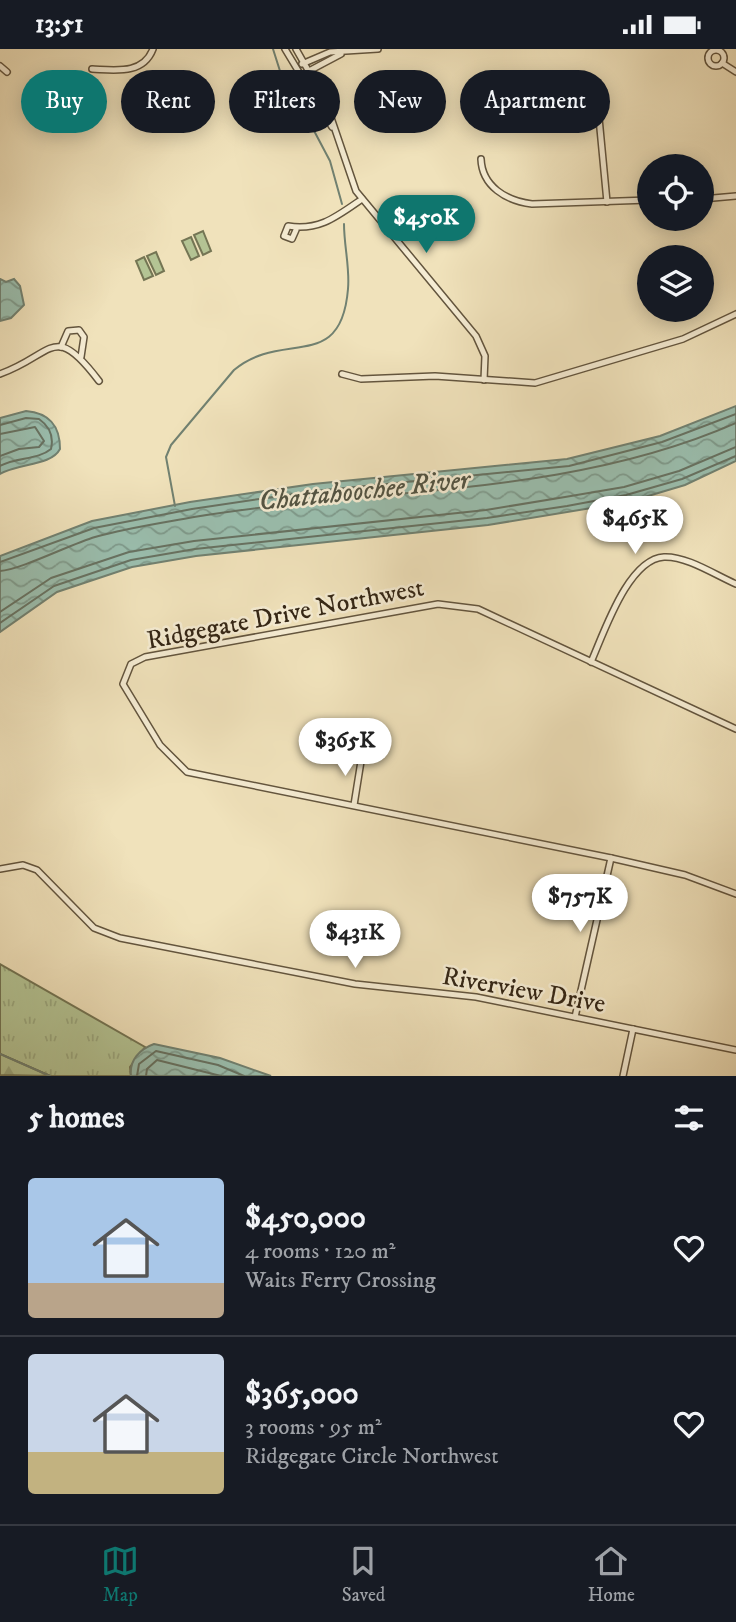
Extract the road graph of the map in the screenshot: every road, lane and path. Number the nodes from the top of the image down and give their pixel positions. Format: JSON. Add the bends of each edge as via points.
{"nodes":[{"id":1,"x":153,"y":49,"type":"edge"},
{"id":2,"x":285,"y":49,"type":"edge"},
{"id":3,"x":296,"y":49,"type":"edge"},
{"id":4,"x":378,"y":49,"type":"edge"},
{"id":5,"x":346,"y":51,"type":"junction"},
{"id":6,"x":304,"y":63,"type":"junction"},
{"id":7,"x":722,"y":63,"type":"dead end"},
{"id":8,"x":0,"y":66,"type":"edge"},
{"id":9,"x":296,"y":68,"type":"joint"},
{"id":10,"x":92,"y":69,"type":"dead end"},
{"id":11,"x":308,"y":70,"type":"edge"},
{"id":12,"x":311,"y":70,"type":"edge"},
{"id":13,"x":8,"y":72,"type":"dead end"},
{"id":14,"x":736,"y":72,"type":"edge"},
{"id":15,"x":335,"y":133,"type":"edge"},
{"id":16,"x":600,"y":133,"type":"edge"},
{"id":17,"x":481,"y":159,"type":"dead end"},
{"id":18,"x":736,"y":196,"type":"edge"},
{"id":19,"x":714,"y":198,"type":"edge"},
{"id":20,"x":362,"y":199,"type":"junction"},
{"id":21,"x":637,"y":201,"type":"edge"},
{"id":22,"x":607,"y":202,"type":"junction"},
{"id":23,"x":296,"y":230,"type":"dead end"},
{"id":24,"x":736,"y":314,"type":"edge"},
{"id":25,"x":61,"y":347,"type":"junction"},
{"id":26,"x":81,"y":357,"type":"junction"},
{"id":27,"x":0,"y":374,"type":"edge"},
{"id":28,"x":342,"y":374,"type":"dead end"},
{"id":29,"x":484,"y":380,"type":"junction"},
{"id":30,"x":99,"y":381,"type":"dead end"},
{"id":31,"x":736,"y":584,"type":"edge"},
{"id":32,"x":591,"y":662,"type":"junction"},
{"id":33,"x":736,"y":729,"type":"edge"},
{"id":34,"x":362,"y":755,"type":"dead end"},
{"id":35,"x":354,"y":806,"type":"junction"},
{"id":36,"x":611,"y":858,"type":"junction"},
{"id":37,"x":0,"y":869,"type":"edge"},
{"id":38,"x":736,"y":894,"type":"edge"},
{"id":39,"x":575,"y":1017,"type":"junction"},
{"id":40,"x":633,"y":1029,"type":"junction"},
{"id":41,"x":736,"y":1050,"type":"edge"},
{"id":42,"x":623,"y":1076,"type":"edge"}],
"edges":[{"from":1,"to":10,"type":"street","via":[[147,60],[130,70]]},
{"from":2,"to":9,"type":"street"},
{"from":3,"to":6,"type":"street"},
{"from":4,"to":5,"type":"street"},
{"from":5,"to":6,"type":"street"},
{"from":5,"to":12,"type":"street"},
{"from":6,"to":9,"type":"street"},
{"from":6,"to":11,"type":"street"},
{"from":7,"to":14,"type":"street"},
{"from":8,"to":13,"type":"street"},
{"from":15,"to":20,"type":"street"},
{"from":16,"to":22,"type":"street"},
{"from":17,"to":22,"type":"street","via":[[484,178],[516,201]]},
{"from":18,"to":19,"type":"street"},
{"from":20,"to":23,"type":"street","via":[[333,219]]},
{"from":20,"to":29,"type":"street","via":[[476,336],[485,356]]},
{"from":21,"to":22,"type":"street"},
{"from":24,"to":29,"type":"street","via":[[683,339],[548,380]]},
{"from":25,"to":26,"type":"street"},
{"from":25,"to":26,"type":"street","via":[[68,331],[79,330],[84,337]]},
{"from":25,"to":27,"type":"street","via":[[51,347]]},
{"from":26,"to":30,"type":"street"},
{"from":28,"to":29,"type":"street","via":[[361,379],[435,376]]},
{"from":31,"to":32,"type":"street","via":[[687,562],[664,557],[650,561],[630,580]]},
{"from":32,"to":33,"type":"street","name":"Ridgegate Drive Northwest"},
{"from":32,"to":35,"type":"street","name":"Ridgegate Drive Northwest","via":[[478,609],[438,604],[145,657],[131,664],[123,684],[160,745],[187,772]]},
{"from":34,"to":35,"type":"street"},
{"from":35,"to":36,"type":"street","name":"Ridgegate Drive Northwest"},
{"from":36,"to":38,"type":"street","name":"Ridgegate Drive Northwest","via":[[685,875]]},
{"from":36,"to":39,"type":"street"},
{"from":37,"to":39,"type":"street","name":"Riverview Drive","via":[[23,865],[37,870],[94,928],[120,938],[348,982],[476,997]]},
{"from":39,"to":40,"type":"street","name":"Riverview Drive"},
{"from":40,"to":41,"type":"street","name":"Riverview Drive"},
{"from":40,"to":42,"type":"street"}]}
